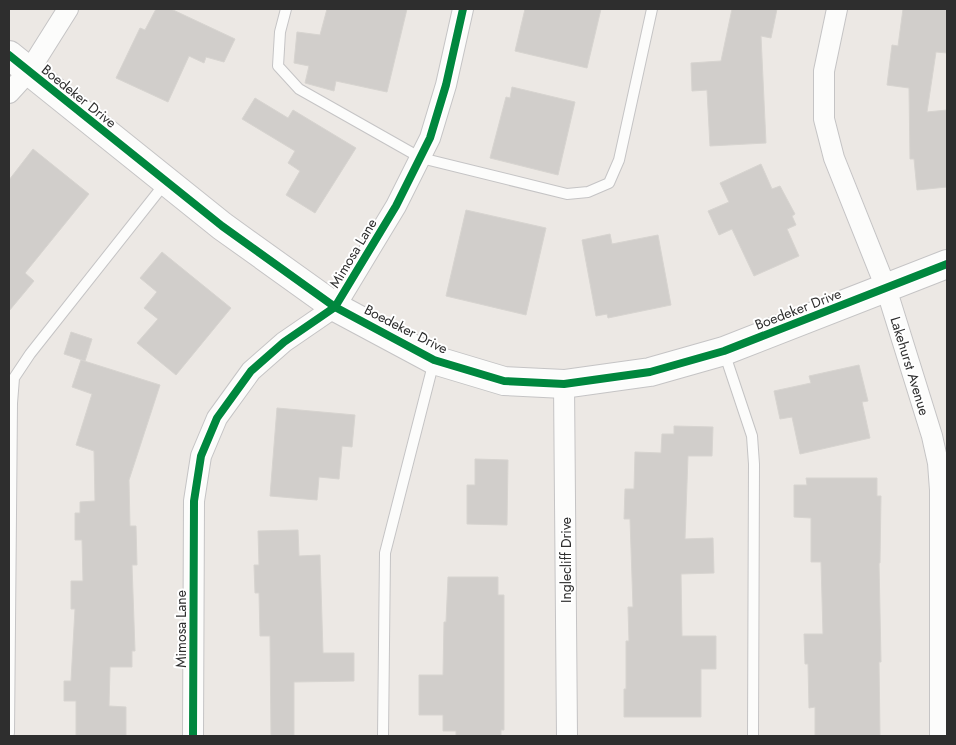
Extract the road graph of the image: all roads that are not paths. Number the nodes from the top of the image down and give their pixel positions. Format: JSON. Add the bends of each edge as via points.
{"nodes":[{"id":1,"x":68,"y":9,"type":"edge"},
{"id":2,"x":286,"y":9,"type":"edge"},
{"id":3,"x":463,"y":9,"type":"edge"},
{"id":4,"x":652,"y":9,"type":"edge"},
{"id":5,"x":837,"y":9,"type":"edge"},
{"id":6,"x":19,"y":63,"type":"edge"},
{"id":7,"x":9,"y":93,"type":"edge"},
{"id":8,"x":421,"y":158,"type":"junction"},
{"id":9,"x":166,"y":182,"type":"junction"},
{"id":10,"x":947,"y":264,"type":"edge"},
{"id":11,"x":886,"y":288,"type":"junction"},
{"id":12,"x":335,"y":307,"type":"junction"},
{"id":13,"x":724,"y":351,"type":"junction"},
{"id":14,"x":434,"y":360,"type":"junction"},
{"id":15,"x":564,"y":384,"type":"junction"},
{"id":16,"x":9,"y":733,"type":"edge"},
{"id":17,"x":193,"y":736,"type":"edge"},
{"id":18,"x":383,"y":736,"type":"edge"},
{"id":19,"x":567,"y":736,"type":"edge"},
{"id":20,"x":753,"y":736,"type":"edge"},
{"id":21,"x":940,"y":736,"type":"edge"}],
"edges":[{"from":1,"to":6,"type":"street"},
{"from":2,"to":8,"type":"lane","via":[[280,32],[278,66],[299,89]]},
{"from":3,"to":8,"type":"street","name":"Mimosa Lane","via":[[446,85]]},
{"from":4,"to":8,"type":"lane","via":[[619,160],[609,183],[588,192],[566,194]]},
{"from":5,"to":11,"type":"street","name":"Lakehurst Avenue","via":[[824,72],[824,119],[834,158]]},
{"from":6,"to":7,"type":"street"},
{"from":6,"to":9,"type":"street","name":"Boedeker Drive"},
{"from":8,"to":12,"type":"street","name":"Mimosa Lane"},
{"from":9,"to":12,"type":"street","name":"Boedeker Drive"},
{"from":9,"to":16,"type":"lane","via":[[14,378]]},
{"from":10,"to":11,"type":"street","name":"Boedeker Drive"},
{"from":11,"to":13,"type":"street","name":"Boedeker Drive"},
{"from":11,"to":21,"type":"street","name":"Lakehurst Avenue","via":[[938,463]]},
{"from":12,"to":14,"type":"street","name":"Boedeker Drive"},
{"from":12,"to":17,"type":"street","name":"Mimosa Lane","via":[[284,342],[251,371],[217,418],[201,456],[194,501]]},
{"from":13,"to":15,"type":"street","name":"Boedeker Drive","via":[[650,372]]},
{"from":13,"to":20,"type":"lane","via":[[752,436]]},
{"from":14,"to":15,"type":"street","name":"Boedeker Drive","via":[[504,380]]},
{"from":14,"to":18,"type":"lane","via":[[385,553]]},
{"from":15,"to":19,"type":"street","name":"Inglecliff Drive"}]}
